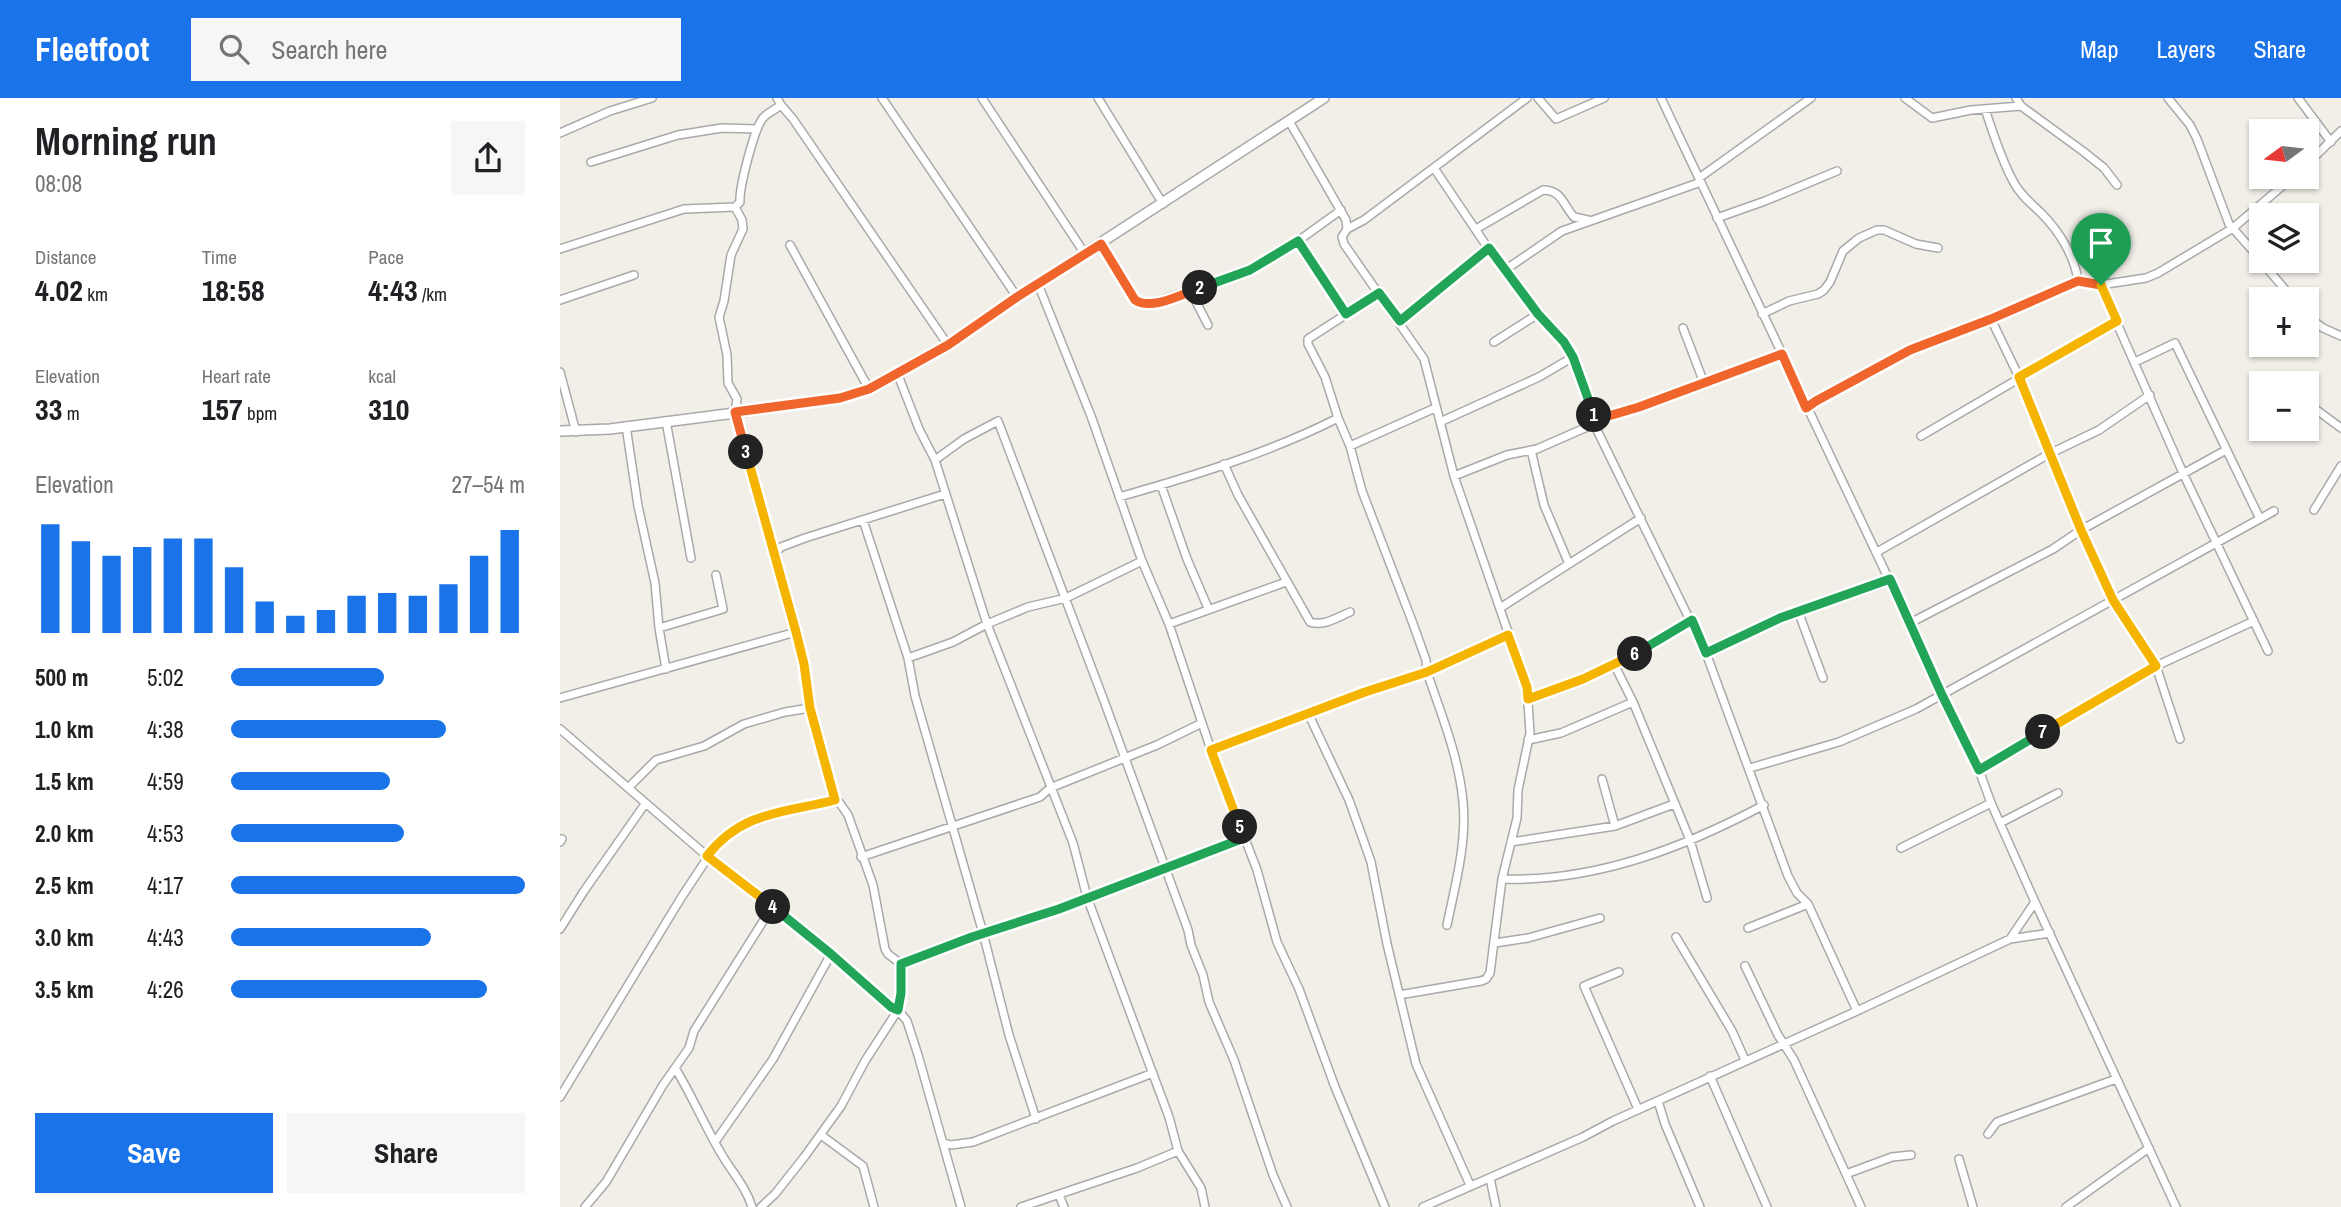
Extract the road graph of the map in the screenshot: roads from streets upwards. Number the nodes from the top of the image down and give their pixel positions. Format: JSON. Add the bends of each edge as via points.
{"nodes":[{"id":1,"x":652,"y":98,"type":"edge"},
{"id":2,"x":882,"y":98,"type":"edge"},
{"id":3,"x":982,"y":98,"type":"edge"},
{"id":4,"x":1098,"y":98,"type":"edge"},
{"id":5,"x":1324,"y":98,"type":"edge"},
{"id":6,"x":1527,"y":98,"type":"edge"},
{"id":7,"x":1538,"y":98,"type":"edge"},
{"id":8,"x":1604,"y":98,"type":"edge"},
{"id":9,"x":1661,"y":98,"type":"edge"},
{"id":10,"x":1811,"y":98,"type":"edge"},
{"id":11,"x":1905,"y":98,"type":"edge"},
{"id":12,"x":2016,"y":98,"type":"edge"},
{"id":13,"x":2168,"y":98,"type":"edge"},
{"id":14,"x":2298,"y":98,"type":"edge"},
{"id":15,"x":779,"y":101,"type":"edge"},
{"id":16,"x":2021,"y":106,"type":"junction"},
{"id":17,"x":1985,"y":109,"type":"junction"},
{"id":18,"x":1289,"y":121,"type":"junction"},
{"id":19,"x":758,"y":129,"type":"junction"},
{"id":20,"x":2341,"y":131,"type":"edge"},
{"id":21,"x":560,"y":133,"type":"edge"},
{"id":22,"x":2331,"y":142,"type":"junction"},
{"id":23,"x":2319,"y":154,"type":"edge"},
{"id":24,"x":591,"y":162,"type":"dead end"},
{"id":25,"x":1434,"y":168,"type":"junction"},
{"id":26,"x":1837,"y":171,"type":"dead end"},
{"id":27,"x":1700,"y":180,"type":"junction"},
{"id":28,"x":2117,"y":185,"type":"dead end"},
{"id":29,"x":2279,"y":189,"type":"edge"},
{"id":30,"x":1163,"y":204,"type":"junction"},
{"id":31,"x":735,"y":207,"type":"junction"},
{"id":32,"x":1341,"y":210,"type":"junction"},
{"id":33,"x":1717,"y":218,"type":"junction"},
{"id":34,"x":1588,"y":220,"type":"junction"},
{"id":35,"x":2233,"y":228,"type":"junction"},
{"id":36,"x":1347,"y":229,"type":"junction"},
{"id":37,"x":1476,"y":229,"type":"junction"},
{"id":38,"x":1298,"y":241,"type":"junction"},
{"id":39,"x":790,"y":244,"type":"dead end"},
{"id":40,"x":1101,"y":244,"type":"junction"},
{"id":41,"x":2249,"y":247,"type":"edge"},
{"id":42,"x":1489,"y":248,"type":"junction"},
{"id":43,"x":1938,"y":248,"type":"dead end"},
{"id":44,"x":560,"y":249,"type":"edge"},
{"id":45,"x":1085,"y":254,"type":"junction"},
{"id":46,"x":1505,"y":270,"type":"junction"},
{"id":47,"x":2271,"y":273,"type":"edge"},
{"id":48,"x":634,"y":275,"type":"dead end"},
{"id":49,"x":2078,"y":281,"type":"junction"},
{"id":50,"x":1038,"y":284,"type":"junction"},
{"id":51,"x":2101,"y":285,"type":"junction"},
{"id":52,"x":2283,"y":287,"type":"edge"},
{"id":53,"x":1191,"y":292,"type":"junction"},
{"id":54,"x":1379,"y":293,"type":"junction"},
{"id":55,"x":1017,"y":297,"type":"junction"},
{"id":56,"x":560,"y":300,"type":"edge"},
{"id":57,"x":1346,"y":314,"type":"junction"},
{"id":58,"x":1538,"y":314,"type":"junction"},
{"id":59,"x":1762,"y":314,"type":"junction"},
{"id":60,"x":1991,"y":319,"type":"junction"},
{"id":61,"x":1400,"y":321,"type":"junction"},
{"id":62,"x":2117,"y":321,"type":"junction"},
{"id":63,"x":1208,"y":325,"type":"dead end"},
{"id":64,"x":2319,"y":325,"type":"edge"},
{"id":65,"x":1683,"y":328,"type":"dead end"},
{"id":66,"x":2341,"y":336,"type":"edge"},
{"id":67,"x":1494,"y":342,"type":"dead end"},
{"id":68,"x":948,"y":345,"type":"junction"},
{"id":69,"x":1782,"y":354,"type":"junction"},
{"id":70,"x":1573,"y":357,"type":"junction"},
{"id":71,"x":2135,"y":362,"type":"junction"},
{"id":72,"x":560,"y":372,"type":"edge"},
{"id":73,"x":898,"y":375,"type":"junction"},
{"id":74,"x":2019,"y":377,"type":"junction"},
{"id":75,"x":1704,"y":383,"type":"junction"},
{"id":76,"x":869,"y":389,"type":"junction"},
{"id":77,"x":2150,"y":395,"type":"junction"},
{"id":78,"x":1435,"y":408,"type":"junction"},
{"id":79,"x":1806,"y":408,"type":"junction"},
{"id":80,"x":735,"y":412,"type":"junction"},
{"id":81,"x":2319,"y":412,"type":"edge"},
{"id":82,"x":1338,"y":418,"type":"junction"},
{"id":83,"x":666,"y":421,"type":"junction"},
{"id":84,"x":1440,"y":422,"type":"junction"},
{"id":85,"x":1595,"y":422,"type":"junction"},
{"id":86,"x":626,"y":426,"type":"junction"},
{"id":87,"x":2341,"y":428,"type":"edge"},
{"id":88,"x":560,"y":431,"type":"edge"},
{"id":89,"x":576,"y":432,"type":"junction"},
{"id":90,"x":1921,"y":436,"type":"dead end"},
{"id":91,"x":1350,"y":446,"type":"junction"},
{"id":92,"x":1531,"y":450,"type":"junction"},
{"id":93,"x":2226,"y":450,"type":"junction"},
{"id":94,"x":2049,"y":454,"type":"junction"},
{"id":95,"x":935,"y":460,"type":"junction"},
{"id":96,"x":1224,"y":464,"type":"junction"},
{"id":97,"x":2341,"y":466,"type":"edge"},
{"id":98,"x":2183,"y":473,"type":"junction"},
{"id":99,"x":1454,"y":476,"type":"junction"},
{"id":100,"x":1161,"y":485,"type":"junction"},
{"id":101,"x":945,"y":494,"type":"junction"},
{"id":102,"x":1119,"y":497,"type":"junction"},
{"id":103,"x":2314,"y":510,"type":"dead end"},
{"id":104,"x":2274,"y":511,"type":"dead end"},
{"id":105,"x":1641,"y":518,"type":"junction"},
{"id":106,"x":2260,"y":519,"type":"junction"},
{"id":107,"x":863,"y":520,"type":"junction"},
{"id":108,"x":2081,"y":530,"type":"junction"},
{"id":109,"x":2217,"y":543,"type":"junction"},
{"id":110,"x":771,"y":545,"type":"junction"},
{"id":111,"x":781,"y":547,"type":"junction"},
{"id":112,"x":1877,"y":552,"type":"junction"},
{"id":113,"x":773,"y":555,"type":"junction"},
{"id":114,"x":691,"y":558,"type":"dead end"},
{"id":115,"x":1142,"y":561,"type":"junction"},
{"id":116,"x":1569,"y":564,"type":"junction"},
{"id":117,"x":716,"y":575,"type":"dead end"},
{"id":118,"x":1890,"y":579,"type":"junction"},
{"id":119,"x":1286,"y":582,"type":"junction"},
{"id":120,"x":1066,"y":598,"type":"junction"},
{"id":121,"x":2113,"y":600,"type":"junction"},
{"id":122,"x":1208,"y":608,"type":"junction"},
{"id":123,"x":1500,"y":608,"type":"junction"},
{"id":124,"x":1798,"y":611,"type":"junction"},
{"id":125,"x":1350,"y":612,"type":"dead end"},
{"id":126,"x":1692,"y":620,"type":"junction"},
{"id":127,"x":2253,"y":621,"type":"junction"},
{"id":128,"x":1910,"y":623,"type":"junction"},
{"id":129,"x":988,"y":624,"type":"junction"},
{"id":130,"x":1169,"y":624,"type":"junction"},
{"id":131,"x":659,"y":628,"type":"junction"},
{"id":132,"x":796,"y":632,"type":"junction"},
{"id":133,"x":1508,"y":635,"type":"junction"},
{"id":134,"x":2267,"y":651,"type":"dead end"},
{"id":135,"x":1706,"y":653,"type":"junction"},
{"id":136,"x":908,"y":658,"type":"junction"},
{"id":137,"x":1614,"y":664,"type":"junction"},
{"id":138,"x":2156,"y":666,"type":"junction"},
{"id":139,"x":666,"y":669,"type":"junction"},
{"id":140,"x":1427,"y":672,"type":"junction"},
{"id":141,"x":1823,"y":678,"type":"dead end"},
{"id":142,"x":1942,"y":695,"type":"junction"},
{"id":143,"x":560,"y":698,"type":"edge"},
{"id":144,"x":1528,"y":699,"type":"junction"},
{"id":145,"x":1633,"y":702,"type":"junction"},
{"id":146,"x":810,"y":708,"type":"junction"},
{"id":147,"x":1308,"y":713,"type":"junction"},
{"id":148,"x":1202,"y":723,"type":"junction"},
{"id":149,"x":560,"y":729,"type":"edge"},
{"id":150,"x":2180,"y":739,"type":"dead end"},
{"id":151,"x":1528,"y":740,"type":"junction"},
{"id":152,"x":1211,"y":750,"type":"junction"},
{"id":153,"x":1125,"y":758,"type":"junction"},
{"id":154,"x":1750,"y":768,"type":"junction"},
{"id":155,"x":1979,"y":770,"type":"junction"},
{"id":156,"x":1602,"y":779,"type":"dead end"},
{"id":157,"x":628,"y":788,"type":"junction"},
{"id":158,"x":1050,"y":788,"type":"junction"},
{"id":159,"x":2058,"y":793,"type":"dead end"},
{"id":160,"x":835,"y":800,"type":"junction"},
{"id":161,"x":1991,"y":803,"type":"junction"},
{"id":162,"x":645,"y":804,"type":"junction"},
{"id":163,"x":1674,"y":804,"type":"junction"},
{"id":164,"x":1764,"y":805,"type":"junction"},
{"id":165,"x":2000,"y":824,"type":"junction"},
{"id":166,"x":952,"y":826,"type":"junction"},
{"id":167,"x":1615,"y":826,"type":"junction"},
{"id":168,"x":1244,"y":838,"type":"junction"},
{"id":169,"x":1690,"y":840,"type":"junction"},
{"id":170,"x":1511,"y":842,"type":"junction"},
{"id":171,"x":1901,"y":848,"type":"dead end"},
{"id":172,"x":707,"y":856,"type":"junction"},
{"id":173,"x":861,"y":857,"type":"junction"},
{"id":174,"x":1165,"y":868,"type":"junction"},
{"id":175,"x":1502,"y":879,"type":"junction"},
{"id":176,"x":1087,"y":897,"type":"junction"},
{"id":177,"x":1707,"y":898,"type":"dead end"},
{"id":178,"x":2035,"y":902,"type":"junction"},
{"id":179,"x":1808,"y":904,"type":"junction"},
{"id":180,"x":772,"y":907,"type":"junction"},
{"id":181,"x":1600,"y":918,"type":"dead end"},
{"id":182,"x":561,"y":923,"type":"edge"},
{"id":183,"x":1447,"y":925,"type":"dead end"},
{"id":184,"x":1748,"y":928,"type":"dead end"},
{"id":185,"x":983,"y":933,"type":"junction"},
{"id":186,"x":2050,"y":933,"type":"junction"},
{"id":187,"x":1676,"y":937,"type":"dead end"},
{"id":188,"x":2010,"y":939,"type":"junction"},
{"id":189,"x":1495,"y":943,"type":"junction"},
{"id":190,"x":831,"y":954,"type":"junction"},
{"id":191,"x":901,"y":964,"type":"junction"},
{"id":192,"x":1745,"y":966,"type":"dead end"},
{"id":193,"x":1619,"y":972,"type":"dead end"},
{"id":194,"x":1399,"y":995,"type":"junction"},
{"id":195,"x":898,"y":1010,"type":"junction"},
{"id":196,"x":1857,"y":1011,"type":"junction"},
{"id":197,"x":1784,"y":1043,"type":"junction"},
{"id":198,"x":1745,"y":1060,"type":"junction"},
{"id":199,"x":675,"y":1068,"type":"junction"},
{"id":200,"x":1153,"y":1073,"type":"junction"},
{"id":201,"x":1710,"y":1076,"type":"junction"},
{"id":202,"x":2116,"y":1079,"type":"junction"},
{"id":203,"x":560,"y":1097,"type":"edge"},
{"id":204,"x":1658,"y":1101,"type":"junction"},
{"id":205,"x":1638,"y":1109,"type":"junction"},
{"id":206,"x":1036,"y":1119,"type":"junction"},
{"id":207,"x":821,"y":1135,"type":"junction"},
{"id":208,"x":1988,"y":1135,"type":"dead end"},
{"id":209,"x":715,"y":1142,"type":"junction"},
{"id":210,"x":944,"y":1143,"type":"junction"},
{"id":211,"x":2149,"y":1149,"type":"junction"},
{"id":212,"x":1178,"y":1152,"type":"junction"},
{"id":213,"x":1911,"y":1155,"type":"dead end"},
{"id":214,"x":1959,"y":1158,"type":"dead end"},
{"id":215,"x":1846,"y":1174,"type":"junction"},
{"id":216,"x":1490,"y":1178,"type":"junction"},
{"id":217,"x":1470,"y":1185,"type":"junction"},
{"id":218,"x":1059,"y":1195,"type":"junction"},
{"id":219,"x":585,"y":1207,"type":"edge"},
{"id":220,"x":752,"y":1207,"type":"edge"},
{"id":221,"x":761,"y":1207,"type":"edge"},
{"id":222,"x":874,"y":1207,"type":"edge"},
{"id":223,"x":961,"y":1207,"type":"edge"},
{"id":224,"x":1021,"y":1207,"type":"edge"},
{"id":225,"x":1064,"y":1207,"type":"edge"},
{"id":226,"x":1205,"y":1207,"type":"edge"},
{"id":227,"x":1287,"y":1207,"type":"edge"},
{"id":228,"x":1385,"y":1207,"type":"edge"},
{"id":229,"x":1423,"y":1207,"type":"edge"},
{"id":230,"x":1496,"y":1207,"type":"edge"},
{"id":231,"x":1700,"y":1207,"type":"edge"},
{"id":232,"x":1767,"y":1207,"type":"edge"},
{"id":233,"x":1861,"y":1207,"type":"edge"},
{"id":234,"x":1973,"y":1207,"type":"edge"},
{"id":235,"x":2066,"y":1207,"type":"edge"},
{"id":236,"x":2176,"y":1207,"type":"edge"}],
"edges":[{"from":1,"to":21,"type":"street"},
{"from":2,"to":55,"type":"street"},
{"from":3,"to":45,"type":"street"},
{"from":4,"to":30,"type":"street"},
{"from":5,"to":18,"type":"street"},
{"from":6,"to":25,"type":"street"},
{"from":7,"to":8,"type":"street","via":[[1556,119]]},
{"from":9,"to":27,"type":"street"},
{"from":10,"to":27,"type":"street"},
{"from":11,"to":17,"type":"street","via":[[1932,118]]},
{"from":12,"to":16,"type":"street"},
{"from":13,"to":35,"type":"street","via":[[2197,139]]},
{"from":14,"to":22,"type":"street"},
{"from":15,"to":19,"type":"street"},
{"from":15,"to":68,"type":"street"},
{"from":16,"to":17,"type":"street"},
{"from":16,"to":28,"type":"street","via":[[2104,168]]},
{"from":17,"to":49,"type":"street","via":[[2014,183],[2068,250]]},
{"from":18,"to":30,"type":"street"},
{"from":18,"to":32,"type":"street"},
{"from":19,"to":24,"type":"street","via":[[722,128],[678,135]]},
{"from":19,"to":31,"type":"street"},
{"from":20,"to":22,"type":"street"},
{"from":22,"to":23,"type":"street"},
{"from":25,"to":36,"type":"street"},
{"from":25,"to":37,"type":"street"},
{"from":26,"to":33,"type":"street"},
{"from":27,"to":33,"type":"street"},
{"from":27,"to":34,"type":"street"},
{"from":29,"to":35,"type":"street"},
{"from":30,"to":40,"type":"street"},
{"from":31,"to":44,"type":"street","via":[[684,209]]},
{"from":31,"to":80,"type":"street","via":[[743,229],[731,255],[719,317],[727,378],[737,399]]},
{"from":32,"to":36,"type":"street"},
{"from":32,"to":38,"type":"street"},
{"from":33,"to":59,"type":"street"},
{"from":34,"to":37,"type":"street","via":[[1574,217],[1560,195],[1543,190]]},
{"from":34,"to":46,"type":"street","via":[[1562,230]]},
{"from":35,"to":41,"type":"street"},
{"from":35,"to":51,"type":"street","via":[[2158,273]]},
{"from":36,"to":54,"type":"street","via":[[1344,244]]},
{"from":37,"to":42,"type":"street"},
{"from":38,"to":53,"type":"street","via":[[1250,270]]},
{"from":38,"to":57,"type":"street"},
{"from":39,"to":76,"type":"street"},
{"from":40,"to":45,"type":"street"},
{"from":40,"to":53,"type":"street","via":[[1139,303]]},
{"from":42,"to":46,"type":"street"},
{"from":42,"to":61,"type":"street"},
{"from":43,"to":59,"type":"street","via":[[1877,230],[1843,251],[1824,290]]},
{"from":45,"to":50,"type":"street"},
{"from":46,"to":58,"type":"street"},
{"from":47,"to":52,"type":"street"},
{"from":48,"to":56,"type":"street"},
{"from":49,"to":51,"type":"street"},
{"from":49,"to":60,"type":"street"},
{"from":50,"to":55,"type":"street"},
{"from":50,"to":102,"type":"street"},
{"from":51,"to":62,"type":"street"},
{"from":53,"to":63,"type":"street"},
{"from":54,"to":57,"type":"street"},
{"from":54,"to":61,"type":"street"},
{"from":55,"to":68,"type":"street"},
{"from":57,"to":82,"type":"street","via":[[1308,339]]},
{"from":58,"to":67,"type":"street"},
{"from":58,"to":70,"type":"street"},
{"from":59,"to":69,"type":"street"},
{"from":60,"to":74,"type":"street"},
{"from":60,"to":79,"type":"street","via":[[1910,350]]},
{"from":61,"to":78,"type":"street","via":[[1424,359]]},
{"from":62,"to":71,"type":"street"},
{"from":62,"to":74,"type":"street"},
{"from":64,"to":66,"type":"street"},
{"from":65,"to":75,"type":"street"},
{"from":68,"to":73,"type":"street"},
{"from":69,"to":75,"type":"street"},
{"from":69,"to":79,"type":"street"},
{"from":70,"to":84,"type":"street"},
{"from":70,"to":85,"type":"street"},
{"from":71,"to":77,"type":"street"},
{"from":71,"to":93,"type":"street","via":[[2175,343]]},
{"from":72,"to":89,"type":"street"},
{"from":73,"to":76,"type":"street"},
{"from":73,"to":95,"type":"street"},
{"from":74,"to":90,"type":"street"},
{"from":74,"to":94,"type":"street"},
{"from":75,"to":85,"type":"street"},
{"from":76,"to":80,"type":"street","via":[[840,398]]},
{"from":77,"to":94,"type":"street","via":[[2099,430]]},
{"from":77,"to":98,"type":"street"},
{"from":78,"to":84,"type":"street"},
{"from":78,"to":91,"type":"street"},
{"from":79,"to":112,"type":"street"},
{"from":80,"to":83,"type":"street"},
{"from":80,"to":110,"type":"street"},
{"from":81,"to":87,"type":"street"},
{"from":82,"to":91,"type":"street"},
{"from":82,"to":96,"type":"street","via":[[1298,438]]},
{"from":83,"to":86,"type":"street"},
{"from":83,"to":114,"type":"street"},
{"from":84,"to":99,"type":"street"},
{"from":85,"to":92,"type":"street"},
{"from":85,"to":105,"type":"street"},
{"from":86,"to":89,"type":"street"},
{"from":86,"to":131,"type":"street"},
{"from":88,"to":89,"type":"street"},
{"from":91,"to":140,"type":"street"},
{"from":92,"to":99,"type":"street"},
{"from":92,"to":116,"type":"street","via":[[1544,505]]},
{"from":93,"to":98,"type":"street"},
{"from":93,"to":106,"type":"street"},
{"from":94,"to":108,"type":"street"},
{"from":94,"to":112,"type":"street"},
{"from":95,"to":101,"type":"street"},
{"from":95,"to":120,"type":"street","via":[[998,421]]},
{"from":96,"to":100,"type":"street"},
{"from":96,"to":119,"type":"street"},
{"from":97,"to":103,"type":"street"},
{"from":98,"to":108,"type":"street"},
{"from":98,"to":109,"type":"street"},
{"from":99,"to":123,"type":"street"},
{"from":100,"to":102,"type":"street"},
{"from":100,"to":122,"type":"street"},
{"from":101,"to":107,"type":"street"},
{"from":101,"to":129,"type":"street"},
{"from":102,"to":115,"type":"street"},
{"from":104,"to":106,"type":"street"},
{"from":105,"to":116,"type":"street"},
{"from":105,"to":126,"type":"street"},
{"from":106,"to":109,"type":"street"},
{"from":107,"to":111,"type":"street"},
{"from":107,"to":136,"type":"street"},
{"from":108,"to":121,"type":"street"},
{"from":108,"to":128,"type":"street"},
{"from":109,"to":121,"type":"street"},
{"from":109,"to":127,"type":"street"},
{"from":110,"to":111,"type":"street"},
{"from":110,"to":113,"type":"street"},
{"from":111,"to":113,"type":"street"},
{"from":112,"to":118,"type":"street"},
{"from":113,"to":132,"type":"street"},
{"from":115,"to":120,"type":"street"},
{"from":115,"to":130,"type":"street"},
{"from":116,"to":123,"type":"street"},
{"from":117,"to":131,"type":"street","via":[[723,609]]},
{"from":118,"to":124,"type":"street"},
{"from":118,"to":128,"type":"street"},
{"from":119,"to":122,"type":"street"},
{"from":119,"to":125,"type":"street","via":[[1316,625]]},
{"from":120,"to":129,"type":"street"},
{"from":120,"to":153,"type":"street"},
{"from":121,"to":138,"type":"street"},
{"from":121,"to":142,"type":"street"},
{"from":122,"to":130,"type":"street"},
{"from":123,"to":133,"type":"street"},
{"from":124,"to":135,"type":"street"},
{"from":124,"to":141,"type":"street"},
{"from":126,"to":135,"type":"street"},
{"from":126,"to":137,"type":"street"},
{"from":127,"to":134,"type":"street"},
{"from":127,"to":138,"type":"street"},
{"from":128,"to":142,"type":"street"},
{"from":129,"to":136,"type":"street"},
{"from":129,"to":158,"type":"street"},
{"from":130,"to":148,"type":"street"},
{"from":131,"to":139,"type":"street"},
{"from":132,"to":139,"type":"street"},
{"from":132,"to":146,"type":"street"},
{"from":133,"to":140,"type":"street"},
{"from":133,"to":144,"type":"street"},
{"from":135,"to":154,"type":"street"},
{"from":136,"to":166,"type":"street"},
{"from":137,"to":144,"type":"street"},
{"from":137,"to":145,"type":"street"},
{"from":138,"to":150,"type":"street"},
{"from":138,"to":155,"type":"street"},
{"from":139,"to":143,"type":"street"},
{"from":140,"to":147,"type":"street"},
{"from":140,"to":183,"type":"street","via":[[1450,738],[1463,801],[1461,848]]},
{"from":142,"to":154,"type":"street","via":[[1839,742]]},
{"from":142,"to":155,"type":"street"},
{"from":144,"to":151,"type":"street"},
{"from":145,"to":151,"type":"street","via":[[1561,733]]},
{"from":145,"to":163,"type":"street"},
{"from":146,"to":157,"type":"street","via":[[744,723],[704,746],[656,760]]},
{"from":146,"to":160,"type":"street"},
{"from":147,"to":152,"type":"street"},
{"from":147,"to":194,"type":"street","via":[[1349,800],[1371,862]]},
{"from":148,"to":152,"type":"street"},
{"from":148,"to":153,"type":"street"},
{"from":149,"to":157,"type":"street"},
{"from":151,"to":170,"type":"street"},
{"from":152,"to":168,"type":"street"},
{"from":153,"to":158,"type":"street"},
{"from":153,"to":174,"type":"street"},
{"from":154,"to":164,"type":"street"},
{"from":155,"to":161,"type":"street"},
{"from":156,"to":167,"type":"street"},
{"from":157,"to":162,"type":"street"},
{"from":158,"to":166,"type":"street","via":[[1040,797]]},
{"from":158,"to":176,"type":"street","via":[[1073,843]]},
{"from":159,"to":165,"type":"street"},
{"from":160,"to":172,"type":"street","via":[[755,818]]},
{"from":160,"to":173,"type":"street","via":[[848,815]]},
{"from":161,"to":165,"type":"street"},
{"from":161,"to":171,"type":"street"},
{"from":162,"to":172,"type":"street"},
{"from":162,"to":182,"type":"street"},
{"from":163,"to":167,"type":"street"},
{"from":163,"to":169,"type":"street"},
{"from":164,"to":169,"type":"street"},
{"from":164,"to":179,"type":"street","via":[[1788,876]]},
{"from":165,"to":178,"type":"street"},
{"from":166,"to":173,"type":"street"},
{"from":166,"to":185,"type":"street"},
{"from":167,"to":170,"type":"street"},
{"from":168,"to":174,"type":"street"},
{"from":168,"to":228,"type":"street","via":[[1278,942]]},
{"from":169,"to":175,"type":"street","via":[[1595,872]]},
{"from":169,"to":177,"type":"street"},
{"from":170,"to":175,"type":"street"},
{"from":172,"to":180,"type":"street"},
{"from":172,"to":203,"type":"street"},
{"from":173,"to":191,"type":"street","via":[[873,885],[885,949]]},
{"from":174,"to":176,"type":"street"},
{"from":174,"to":227,"type":"street","via":[[1209,1002]]},
{"from":175,"to":189,"type":"street"},
{"from":176,"to":185,"type":"street"},
{"from":176,"to":200,"type":"street"},
{"from":178,"to":186,"type":"street"},
{"from":178,"to":188,"type":"street"},
{"from":179,"to":184,"type":"street"},
{"from":179,"to":196,"type":"street"},
{"from":180,"to":190,"type":"street"},
{"from":180,"to":199,"type":"street"},
{"from":181,"to":189,"type":"street"},
{"from":185,"to":191,"type":"street"},
{"from":185,"to":206,"type":"street"},
{"from":186,"to":188,"type":"street"},
{"from":186,"to":202,"type":"street"},
{"from":187,"to":198,"type":"street"},
{"from":188,"to":196,"type":"street"},
{"from":189,"to":194,"type":"street","via":[[1486,979]]},
{"from":190,"to":195,"type":"street"},
{"from":190,"to":209,"type":"street","via":[[773,1059]]},
{"from":191,"to":195,"type":"street"},
{"from":192,"to":197,"type":"street"},
{"from":193,"to":205,"type":"street","via":[[1584,986]]},
{"from":194,"to":217,"type":"street","via":[[1416,1064]]},
{"from":195,"to":207,"type":"street"},
{"from":195,"to":210,"type":"street","via":[[907,1021]]},
{"from":196,"to":197,"type":"street"},
{"from":197,"to":198,"type":"street"},
{"from":197,"to":215,"type":"street"},
{"from":198,"to":201,"type":"street"},
{"from":199,"to":209,"type":"street"},
{"from":199,"to":219,"type":"street","via":[[606,1182]]},
{"from":200,"to":206,"type":"street"},
{"from":200,"to":212,"type":"street"},
{"from":201,"to":204,"type":"street"},
{"from":201,"to":232,"type":"street"},
{"from":202,"to":208,"type":"street","via":[[1997,1122]]},
{"from":202,"to":211,"type":"street"},
{"from":204,"to":205,"type":"street"},
{"from":204,"to":231,"type":"street"},
{"from":205,"to":216,"type":"street"},
{"from":206,"to":210,"type":"street","via":[[973,1142]]},
{"from":207,"to":221,"type":"street"},
{"from":207,"to":222,"type":"street","via":[[863,1166]]},
{"from":209,"to":220,"type":"street"},
{"from":210,"to":223,"type":"street"},
{"from":211,"to":235,"type":"street"},
{"from":211,"to":236,"type":"street"},
{"from":212,"to":218,"type":"street"},
{"from":212,"to":226,"type":"street","via":[[1201,1188]]},
{"from":213,"to":215,"type":"street"},
{"from":214,"to":234,"type":"street"},
{"from":215,"to":233,"type":"street"},
{"from":216,"to":217,"type":"street"},
{"from":216,"to":230,"type":"street"},
{"from":217,"to":229,"type":"street"},
{"from":218,"to":224,"type":"street"},
{"from":218,"to":225,"type":"street"}]}
